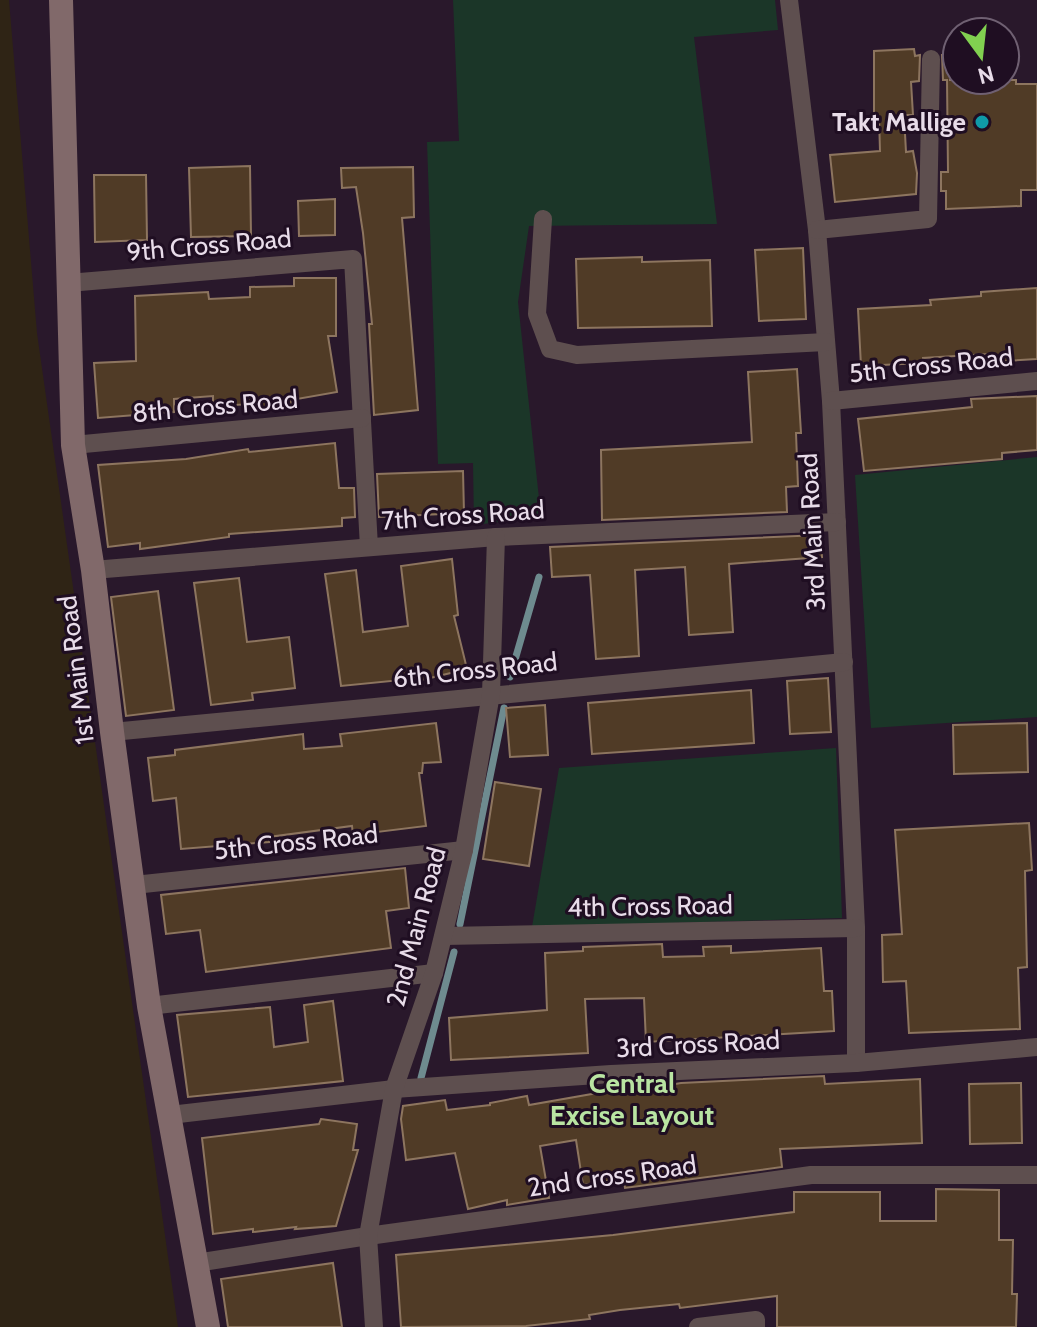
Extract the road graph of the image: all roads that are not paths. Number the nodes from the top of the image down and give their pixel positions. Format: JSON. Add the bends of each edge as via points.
{"nodes":[{"id":1,"x":61,"y":0,"type":"edge"},
{"id":2,"x":789,"y":0,"type":"edge"},
{"id":3,"x":931,"y":59,"type":"dead end"},
{"id":4,"x":543,"y":219,"type":"dead end"},
{"id":5,"x":817,"y":230,"type":"junction"},
{"id":6,"x":68,"y":283,"type":"junction"},
{"id":7,"x":826,"y":342,"type":"junction"},
{"id":8,"x":1037,"y":381,"type":"edge"},
{"id":9,"x":831,"y":401,"type":"junction"},
{"id":10,"x":362,"y":418,"type":"junction"},
{"id":11,"x":73,"y":445,"type":"junction"},
{"id":12,"x":837,"y":522,"type":"junction"},
{"id":13,"x":496,"y":537,"type":"junction"},
{"id":14,"x":369,"y":547,"type":"junction"},
{"id":15,"x":93,"y":570,"type":"junction"},
{"id":16,"x":844,"y":662,"type":"junction"},
{"id":17,"x":491,"y":694,"type":"junction"},
{"id":18,"x":112,"y":732,"type":"junction"},
{"id":19,"x":464,"y":850,"type":"junction"},
{"id":20,"x":134,"y":885,"type":"junction"},
{"id":21,"x":856,"y":928,"type":"junction"},
{"id":22,"x":444,"y":936,"type":"junction"},
{"id":23,"x":434,"y":973,"type":"junction"},
{"id":24,"x":149,"y":1006,"type":"junction"},
{"id":25,"x":1037,"y":1047,"type":"edge"},
{"id":26,"x":856,"y":1063,"type":"junction"},
{"id":27,"x":394,"y":1089,"type":"junction"},
{"id":28,"x":170,"y":1115,"type":"junction"},
{"id":29,"x":1037,"y":1175,"type":"edge"},
{"id":30,"x":368,"y":1236,"type":"junction"},
{"id":31,"x":196,"y":1263,"type":"junction"},
{"id":32,"x":756,"y":1324,"type":"edge"},
{"id":33,"x":208,"y":1327,"type":"edge"},
{"id":34,"x":374,"y":1327,"type":"edge"},
{"id":35,"x":698,"y":1327,"type":"edge"}],
"edges":[{"from":1,"to":6,"type":"street","name":"1st Main Road"},
{"from":2,"to":5,"type":"street","name":"3rd Main Road"},
{"from":3,"to":5,"type":"street","via":[[928,219]]},
{"from":4,"to":7,"type":"street","via":[[537,314],[550,349],[577,355]]},
{"from":5,"to":7,"type":"street","name":"3rd Main Road"},
{"from":6,"to":10,"type":"street","name":"9th Cross Road","via":[[353,259]]},
{"from":6,"to":11,"type":"street","name":"1st Main Road"},
{"from":7,"to":9,"type":"street","name":"3rd Main Road"},
{"from":8,"to":9,"type":"street","name":"5th Cross Road"},
{"from":9,"to":12,"type":"street","name":"3rd Main Road"},
{"from":10,"to":11,"type":"street","name":"8th Cross Road"},
{"from":10,"to":14,"type":"street"},
{"from":11,"to":15,"type":"street","name":"1st Main Road"},
{"from":12,"to":13,"type":"street","name":"7th Cross Road"},
{"from":12,"to":16,"type":"street","name":"3rd Main Road"},
{"from":13,"to":14,"type":"street","name":"7th Cross Road"},
{"from":13,"to":17,"type":"street","name":"2nd Main Road"},
{"from":14,"to":15,"type":"street","name":"7th Cross Road"},
{"from":15,"to":18,"type":"street","name":"1st Main Road"},
{"from":16,"to":17,"type":"street","name":"6th Cross Road"},
{"from":16,"to":21,"type":"street","name":"3rd Main Road"},
{"from":17,"to":18,"type":"street","name":"6th Cross Road"},
{"from":17,"to":19,"type":"street","name":"2nd Main Road"},
{"from":18,"to":20,"type":"street","name":"1st Main Road"},
{"from":19,"to":20,"type":"street","name":"5th Cross Road"},
{"from":19,"to":22,"type":"street","name":"2nd Main Road"},
{"from":20,"to":24,"type":"street","name":"1st Main Road"},
{"from":21,"to":22,"type":"street","name":"4th Cross Road"},
{"from":21,"to":26,"type":"street","name":"3rd Main Road"},
{"from":22,"to":23,"type":"street","name":"2nd Main Road"},
{"from":23,"to":24,"type":"street"},
{"from":23,"to":27,"type":"street","name":"2nd Main Road"},
{"from":24,"to":28,"type":"street","name":"1st Main Road"},
{"from":25,"to":26,"type":"street","name":"3rd Cross Road"},
{"from":26,"to":27,"type":"street","name":"3rd Cross Road"},
{"from":27,"to":28,"type":"street","name":"3rd Cross Road"},
{"from":27,"to":30,"type":"street","name":"2nd Main Road"},
{"from":28,"to":31,"type":"street","name":"1st Main Road"},
{"from":29,"to":30,"type":"street","name":"2nd Cross Road","via":[[811,1175]]},
{"from":30,"to":31,"type":"street","name":"2nd Cross Road"},
{"from":30,"to":34,"type":"street","name":"2nd Main Road"},
{"from":31,"to":33,"type":"street","name":"1st Main Road"},
{"from":32,"to":35,"type":"street"}]}
